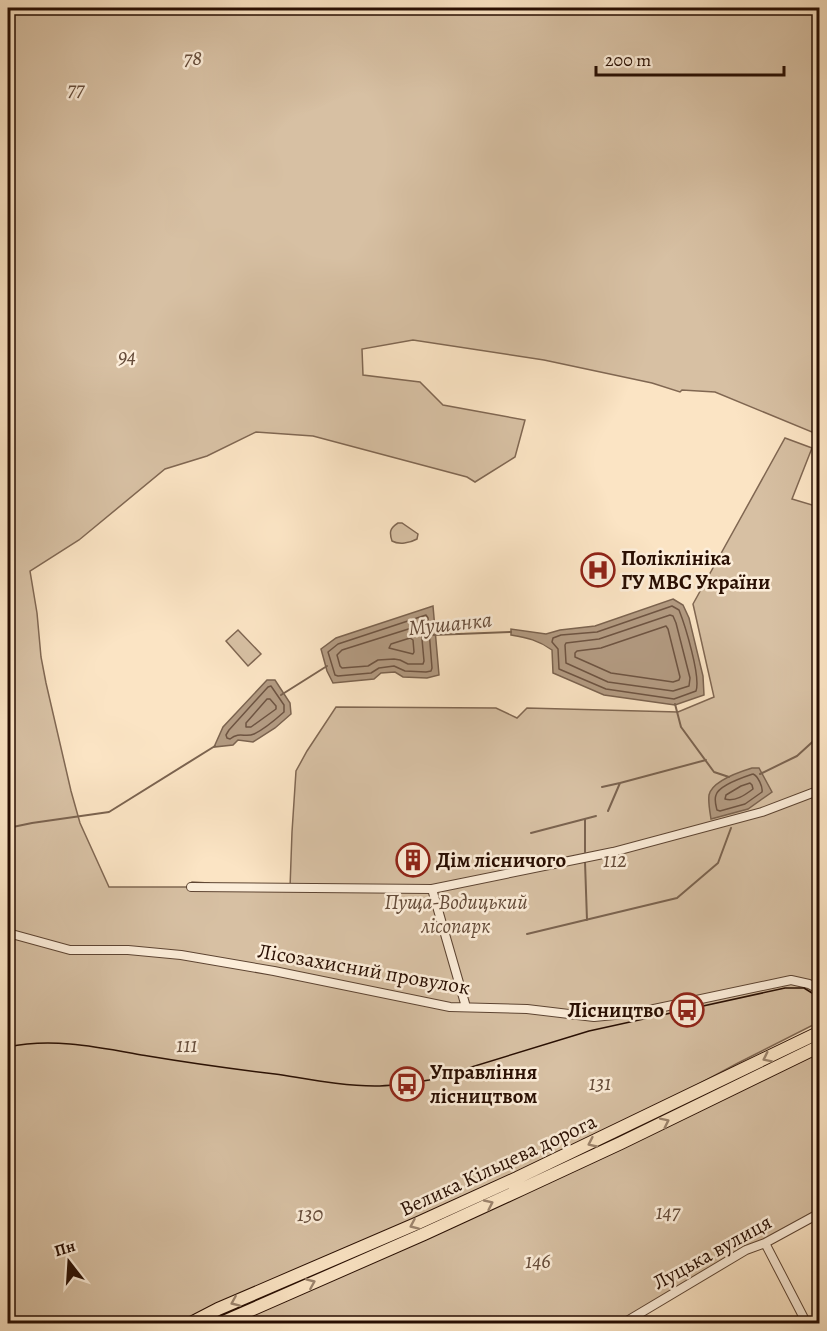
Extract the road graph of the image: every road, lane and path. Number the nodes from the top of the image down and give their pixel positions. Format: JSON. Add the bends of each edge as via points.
{"nodes":[{"id":1,"x":819,"y":790,"type":"edge"},
{"id":2,"x":191,"y":887,"type":"dead end"},
{"id":3,"x":432,"y":890,"type":"junction"},
{"id":4,"x":8,"y":933,"type":"edge"},
{"id":5,"x":819,"y":990,"type":"edge"},
{"id":6,"x":466,"y":1007,"type":"junction"},
{"id":7,"x":819,"y":1032,"type":"edge"},
{"id":8,"x":819,"y":1046,"type":"edge"},
{"id":9,"x":819,"y":1213,"type":"edge"},
{"id":10,"x":765,"y":1243,"type":"junction"},
{"id":11,"x":189,"y":1323,"type":"edge"},
{"id":12,"x":219,"y":1323,"type":"edge"},
{"id":13,"x":622,"y":1323,"type":"edge"},
{"id":14,"x":807,"y":1323,"type":"edge"}],
"edges":[{"from":1,"to":3,"type":"street","via":[[762,812],[614,852]]},
{"from":2,"to":3,"type":"street"},
{"from":3,"to":6,"type":"street"},
{"from":4,"to":6,"type":"street","name":"Лісозахисний провулок","via":[[70,950],[181,955]]},
{"from":5,"to":6,"type":"street","name":"Лісозахисний провулок","via":[[791,980],[605,1017]]},
{"from":7,"to":11,"type":"main road","name":"Велика Кільцева дорога","one_way":true,"via":[[517,1178]]},
{"from":12,"to":8,"type":"main road","name":"Велика Кільцева дорога","one_way":true,"via":[[522,1189]]},
{"from":9,"to":10,"type":"street","name":"Луцька вулиця"},
{"from":10,"to":13,"type":"street","name":"Луцька вулиця","via":[[746,1250]]},
{"from":10,"to":14,"type":"street"}]}
